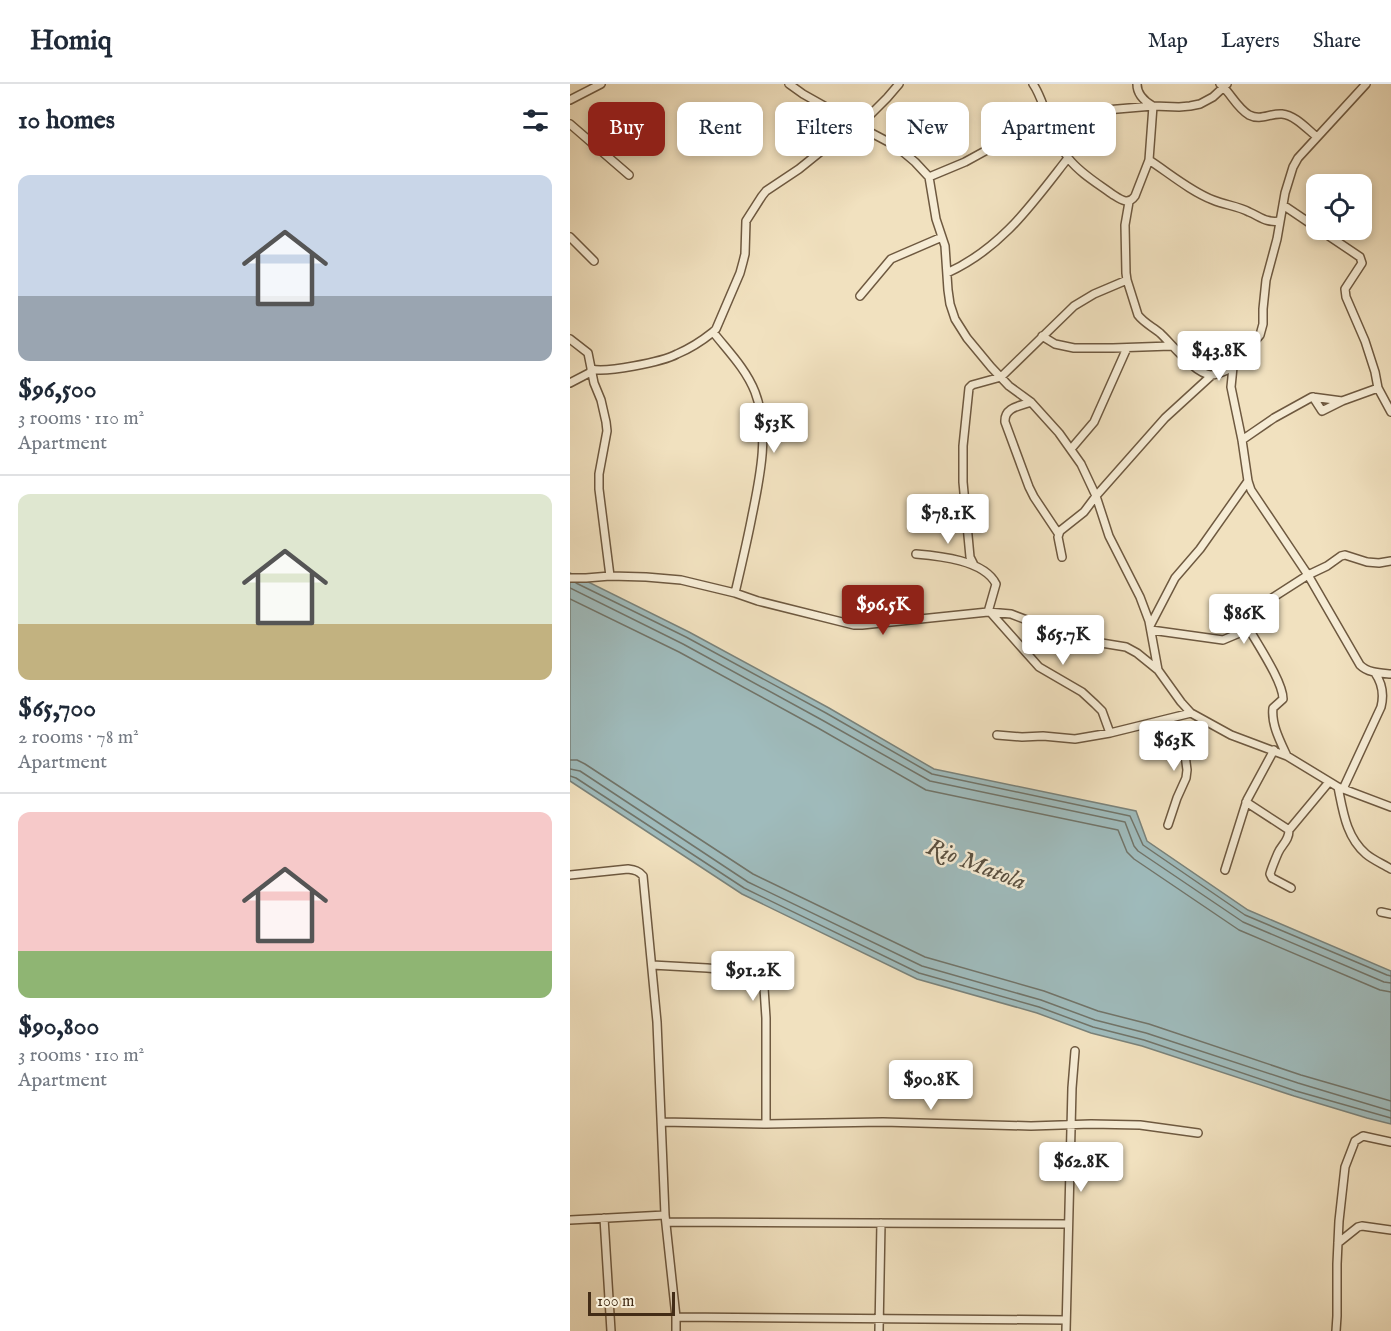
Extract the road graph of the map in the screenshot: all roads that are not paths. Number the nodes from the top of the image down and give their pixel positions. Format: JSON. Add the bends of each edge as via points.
{"nodes":[{"id":1,"x":601,"y":84,"type":"edge"},
{"id":2,"x":789,"y":84,"type":"edge"},
{"id":3,"x":899,"y":84,"type":"edge"},
{"id":4,"x":1033,"y":84,"type":"edge"},
{"id":5,"x":1137,"y":84,"type":"edge"},
{"id":6,"x":1366,"y":84,"type":"edge"},
{"id":7,"x":1224,"y":85,"type":"edge"},
{"id":8,"x":570,"y":100,"type":"edge"},
{"id":9,"x":817,"y":102,"type":"edge"},
{"id":10,"x":1042,"y":102,"type":"edge"},
{"id":11,"x":1153,"y":106,"type":"junction"},
{"id":12,"x":1116,"y":109,"type":"edge"},
{"id":13,"x":874,"y":112,"type":"edge"},
{"id":14,"x":570,"y":124,"type":"edge"},
{"id":15,"x":874,"y":135,"type":"edge"},
{"id":16,"x":1317,"y":137,"type":"junction"},
{"id":17,"x":981,"y":153,"type":"edge"},
{"id":18,"x":815,"y":156,"type":"edge"},
{"id":19,"x":1068,"y":158,"type":"joint"},
{"id":20,"x":1149,"y":160,"type":"junction"},
{"id":21,"x":629,"y":174,"type":"dead end"},
{"id":22,"x":929,"y":177,"type":"junction"},
{"id":23,"x":1129,"y":202,"type":"junction"},
{"id":24,"x":1283,"y":205,"type":"junction"},
{"id":25,"x":1280,"y":221,"type":"junction"},
{"id":26,"x":1306,"y":221,"type":"edge"},
{"id":27,"x":570,"y":237,"type":"edge"},
{"id":28,"x":942,"y":237,"type":"junction"},
{"id":29,"x":1334,"y":240,"type":"edge"},
{"id":30,"x":594,"y":261,"type":"dead end"},
{"id":31,"x":947,"y":273,"type":"junction"},
{"id":32,"x":1127,"y":280,"type":"junction"},
{"id":33,"x":860,"y":296,"type":"dead end"},
{"id":34,"x":713,"y":332,"type":"junction"},
{"id":35,"x":1042,"y":336,"type":"junction"},
{"id":36,"x":570,"y":339,"type":"edge"},
{"id":37,"x":1171,"y":346,"type":"junction"},
{"id":38,"x":1127,"y":348,"type":"junction"},
{"id":39,"x":1233,"y":367,"type":"junction"},
{"id":40,"x":591,"y":371,"type":"junction"},
{"id":41,"x":1212,"y":375,"type":"junction"},
{"id":42,"x":1001,"y":376,"type":"junction"},
{"id":43,"x":570,"y":383,"type":"edge"},
{"id":44,"x":1378,"y":388,"type":"junction"},
{"id":45,"x":1314,"y":397,"type":"junction"},
{"id":46,"x":1387,"y":400,"type":"edge"},
{"id":47,"x":1342,"y":401,"type":"junction"},
{"id":48,"x":1031,"y":402,"type":"junction"},
{"id":49,"x":1391,"y":412,"type":"edge"},
{"id":50,"x":1242,"y":440,"type":"junction"},
{"id":51,"x":1071,"y":449,"type":"junction"},
{"id":52,"x":1248,"y":481,"type":"junction"},
{"id":53,"x":1096,"y":496,"type":"junction"},
{"id":54,"x":1058,"y":533,"type":"junction"},
{"id":55,"x":916,"y":554,"type":"dead end"},
{"id":56,"x":1062,"y":557,"type":"dead end"},
{"id":57,"x":1391,"y":561,"type":"edge"},
{"id":58,"x":974,"y":565,"type":"junction"},
{"id":59,"x":1308,"y":575,"type":"junction"},
{"id":60,"x":610,"y":576,"type":"junction"},
{"id":61,"x":570,"y":578,"type":"edge"},
{"id":62,"x":735,"y":593,"type":"junction"},
{"id":63,"x":990,"y":613,"type":"junction"},
{"id":64,"x":1151,"y":628,"type":"junction"},
{"id":65,"x":1249,"y":629,"type":"junction"},
{"id":66,"x":1158,"y":670,"type":"junction"},
{"id":67,"x":1375,"y":673,"type":"junction"},
{"id":68,"x":1391,"y":674,"type":"edge"},
{"id":69,"x":1380,"y":681,"type":"junction"},
{"id":70,"x":1191,"y":713,"type":"junction"},
{"id":71,"x":1170,"y":719,"type":"junction"},
{"id":72,"x":1110,"y":733,"type":"junction"},
{"id":73,"x":997,"y":735,"type":"dead end"},
{"id":74,"x":1274,"y":750,"type":"junction"},
{"id":75,"x":1287,"y":756,"type":"junction"},
{"id":76,"x":1329,"y":782,"type":"junction"},
{"id":77,"x":1340,"y":788,"type":"junction"},
{"id":78,"x":1246,"y":802,"type":"junction"},
{"id":79,"x":1391,"y":807,"type":"edge"},
{"id":80,"x":1168,"y":825,"type":"dead end"},
{"id":81,"x":1290,"y":830,"type":"junction"},
{"id":82,"x":1391,"y":869,"type":"edge"},
{"id":83,"x":1225,"y":870,"type":"dead end"},
{"id":84,"x":570,"y":875,"type":"edge"},
{"id":85,"x":1291,"y":888,"type":"dead end"},
{"id":86,"x":1381,"y":912,"type":"dead end"},
{"id":87,"x":1391,"y":914,"type":"edge"},
{"id":88,"x":652,"y":965,"type":"junction"},
{"id":89,"x":1076,"y":1051,"type":"dead end"},
{"id":90,"x":662,"y":1122,"type":"junction"},
{"id":91,"x":765,"y":1124,"type":"junction"},
{"id":92,"x":1070,"y":1124,"type":"junction"},
{"id":93,"x":1198,"y":1133,"type":"dead end"},
{"id":94,"x":1391,"y":1142,"type":"edge"},
{"id":95,"x":604,"y":1218,"type":"junction"},
{"id":96,"x":666,"y":1219,"type":"junction"},
{"id":97,"x":570,"y":1220,"type":"edge"},
{"id":98,"x":881,"y":1223,"type":"junction"},
{"id":99,"x":1068,"y":1224,"type":"junction"},
{"id":100,"x":1391,"y":1230,"type":"edge"},
{"id":101,"x":1338,"y":1243,"type":"junction"},
{"id":102,"x":676,"y":1317,"type":"junction"},
{"id":103,"x":879,"y":1319,"type":"junction"},
{"id":104,"x":1066,"y":1320,"type":"junction"},
{"id":105,"x":610,"y":1331,"type":"edge"},
{"id":106,"x":676,"y":1331,"type":"edge"},
{"id":107,"x":879,"y":1331,"type":"edge"},
{"id":108,"x":1066,"y":1331,"type":"edge"},
{"id":109,"x":1336,"y":1331,"type":"edge"}],
"edges":[{"from":1,"to":8,"type":"street"},
{"from":2,"to":9,"type":"street"},
{"from":3,"to":13,"type":"street"},
{"from":4,"to":10,"type":"street"},
{"from":5,"to":11,"type":"street","via":[[1139,94]]},
{"from":6,"to":16,"type":"street"},
{"from":7,"to":11,"type":"street","via":[[1208,100],[1190,106]]},
{"from":7,"to":16,"type":"street","via":[[1234,102],[1251,116],[1282,114]]},
{"from":11,"to":12,"type":"street"},
{"from":11,"to":20,"type":"street"},
{"from":14,"to":21,"type":"street"},
{"from":15,"to":22,"type":"street","via":[[896,146]]},
{"from":16,"to":24,"type":"street","via":[[1293,167]]},
{"from":17,"to":22,"type":"street"},
{"from":18,"to":34,"type":"street","via":[[766,191],[746,221],[740,273]]},
{"from":19,"to":23,"type":"street","via":[[1091,179]]},
{"from":19,"to":31,"type":"street","via":[[1009,231],[983,253]]},
{"from":20,"to":23,"type":"street"},
{"from":20,"to":25,"type":"street","via":[[1214,201],[1267,221]]},
{"from":22,"to":28,"type":"street"},
{"from":23,"to":32,"type":"street","via":[[1125,225]]},
{"from":24,"to":25,"type":"street"},
{"from":24,"to":26,"type":"street"},
{"from":25,"to":39,"type":"street","via":[[1266,280],[1262,330]]},
{"from":27,"to":30,"type":"street"},
{"from":28,"to":31,"type":"street"},
{"from":28,"to":33,"type":"street","via":[[891,259]]},
{"from":29,"to":44,"type":"street","via":[[1360,257],[1362,263],[1345,293],[1365,341]]},
{"from":31,"to":42,"type":"street","via":[[955,319]]},
{"from":32,"to":35,"type":"street","via":[[1074,306]]},
{"from":32,"to":37,"type":"street","via":[[1138,315]]},
{"from":34,"to":40,"type":"street","via":[[660,361]]},
{"from":34,"to":62,"type":"street","via":[[749,379],[762,417],[761,468]]},
{"from":35,"to":38,"type":"street","via":[[1074,348]]},
{"from":35,"to":42,"type":"street"},
{"from":36,"to":40,"type":"street","via":[[588,353]]},
{"from":37,"to":38,"type":"street"},
{"from":37,"to":41,"type":"street","via":[[1198,369]]},
{"from":38,"to":51,"type":"street","via":[[1094,422]]},
{"from":39,"to":41,"type":"street"},
{"from":39,"to":50,"type":"street","via":[[1231,387]]},
{"from":40,"to":43,"type":"street"},
{"from":40,"to":60,"type":"street","via":[[607,431],[599,489]]},
{"from":41,"to":53,"type":"street","via":[[1165,418]]},
{"from":42,"to":48,"type":"street"},
{"from":42,"to":58,"type":"street","via":[[972,385],[968,391],[963,482]]},
{"from":44,"to":46,"type":"street"},
{"from":44,"to":47,"type":"street"},
{"from":45,"to":47,"type":"street"},
{"from":45,"to":47,"type":"street","via":[[1322,411]]},
{"from":45,"to":50,"type":"street"},
{"from":46,"to":49,"type":"street"},
{"from":48,"to":51,"type":"street"},
{"from":48,"to":54,"type":"street","via":[[1009,410],[1005,422],[1034,497]]},
{"from":50,"to":52,"type":"street"},
{"from":51,"to":53,"type":"street"},
{"from":52,"to":59,"type":"street"},
{"from":52,"to":64,"type":"street","via":[[1175,578]]},
{"from":53,"to":54,"type":"street","via":[[1084,512]]},
{"from":53,"to":64,"type":"street","via":[[1109,536]]},
{"from":54,"to":56,"type":"street"},
{"from":55,"to":58,"type":"street"},
{"from":57,"to":59,"type":"street","via":[[1367,562],[1343,555]]},
{"from":58,"to":63,"type":"street","via":[[996,584]]},
{"from":59,"to":65,"type":"street","via":[[1252,614]]},
{"from":59,"to":67,"type":"street","via":[[1360,665]]},
{"from":60,"to":61,"type":"street"},
{"from":60,"to":62,"type":"street","via":[[681,580]]},
{"from":62,"to":63,"type":"street","via":[[854,625]]},
{"from":63,"to":66,"type":"street","via":[[1011,614],[1077,639],[1126,647]]},
{"from":63,"to":72,"type":"street","via":[[1039,667],[1082,692],[1102,711]]},
{"from":64,"to":65,"type":"street","via":[[1224,640]]},
{"from":64,"to":66,"type":"street"},
{"from":65,"to":75,"type":"street","via":[[1283,692],[1273,714]]},
{"from":66,"to":70,"type":"street"},
{"from":67,"to":68,"type":"street"},
{"from":67,"to":69,"type":"street"},
{"from":68,"to":69,"type":"street"},
{"from":69,"to":77,"type":"street","via":[[1381,707]]},
{"from":70,"to":71,"type":"street"},
{"from":70,"to":74,"type":"street","via":[[1231,735]]},
{"from":71,"to":72,"type":"street"},
{"from":71,"to":80,"type":"street","via":[[1184,747],[1187,770]]},
{"from":72,"to":73,"type":"street","via":[[1070,739]]},
{"from":74,"to":75,"type":"street"},
{"from":74,"to":78,"type":"street"},
{"from":75,"to":76,"type":"street"},
{"from":76,"to":77,"type":"street"},
{"from":76,"to":81,"type":"street"},
{"from":77,"to":79,"type":"street"},
{"from":77,"to":82,"type":"street","via":[[1346,822],[1356,843]]},
{"from":78,"to":81,"type":"street"},
{"from":78,"to":83,"type":"street"},
{"from":81,"to":85,"type":"street","via":[[1270,874]]},
{"from":84,"to":88,"type":"street","via":[[628,869],[641,873]]},
{"from":86,"to":87,"type":"street"},
{"from":88,"to":90,"type":"street"},
{"from":88,"to":91,"type":"street","via":[[763,973]]},
{"from":89,"to":92,"type":"street"},
{"from":90,"to":91,"type":"street"},
{"from":90,"to":96,"type":"street"},
{"from":91,"to":92,"type":"street"},
{"from":92,"to":93,"type":"street","via":[[1140,1125]]},
{"from":92,"to":99,"type":"street"},
{"from":94,"to":101,"type":"street","via":[[1363,1136],[1355,1141],[1345,1167]]},
{"from":95,"to":96,"type":"street"},
{"from":95,"to":97,"type":"street"},
{"from":95,"to":105,"type":"street"},
{"from":96,"to":98,"type":"street"},
{"from":96,"to":102,"type":"street"},
{"from":98,"to":99,"type":"street"},
{"from":98,"to":103,"type":"street"},
{"from":99,"to":104,"type":"street"},
{"from":100,"to":101,"type":"street","via":[[1362,1226]]},
{"from":101,"to":109,"type":"street"},
{"from":102,"to":103,"type":"street"},
{"from":102,"to":106,"type":"street"},
{"from":103,"to":104,"type":"street"},
{"from":103,"to":107,"type":"street"},
{"from":104,"to":108,"type":"street"}]}
